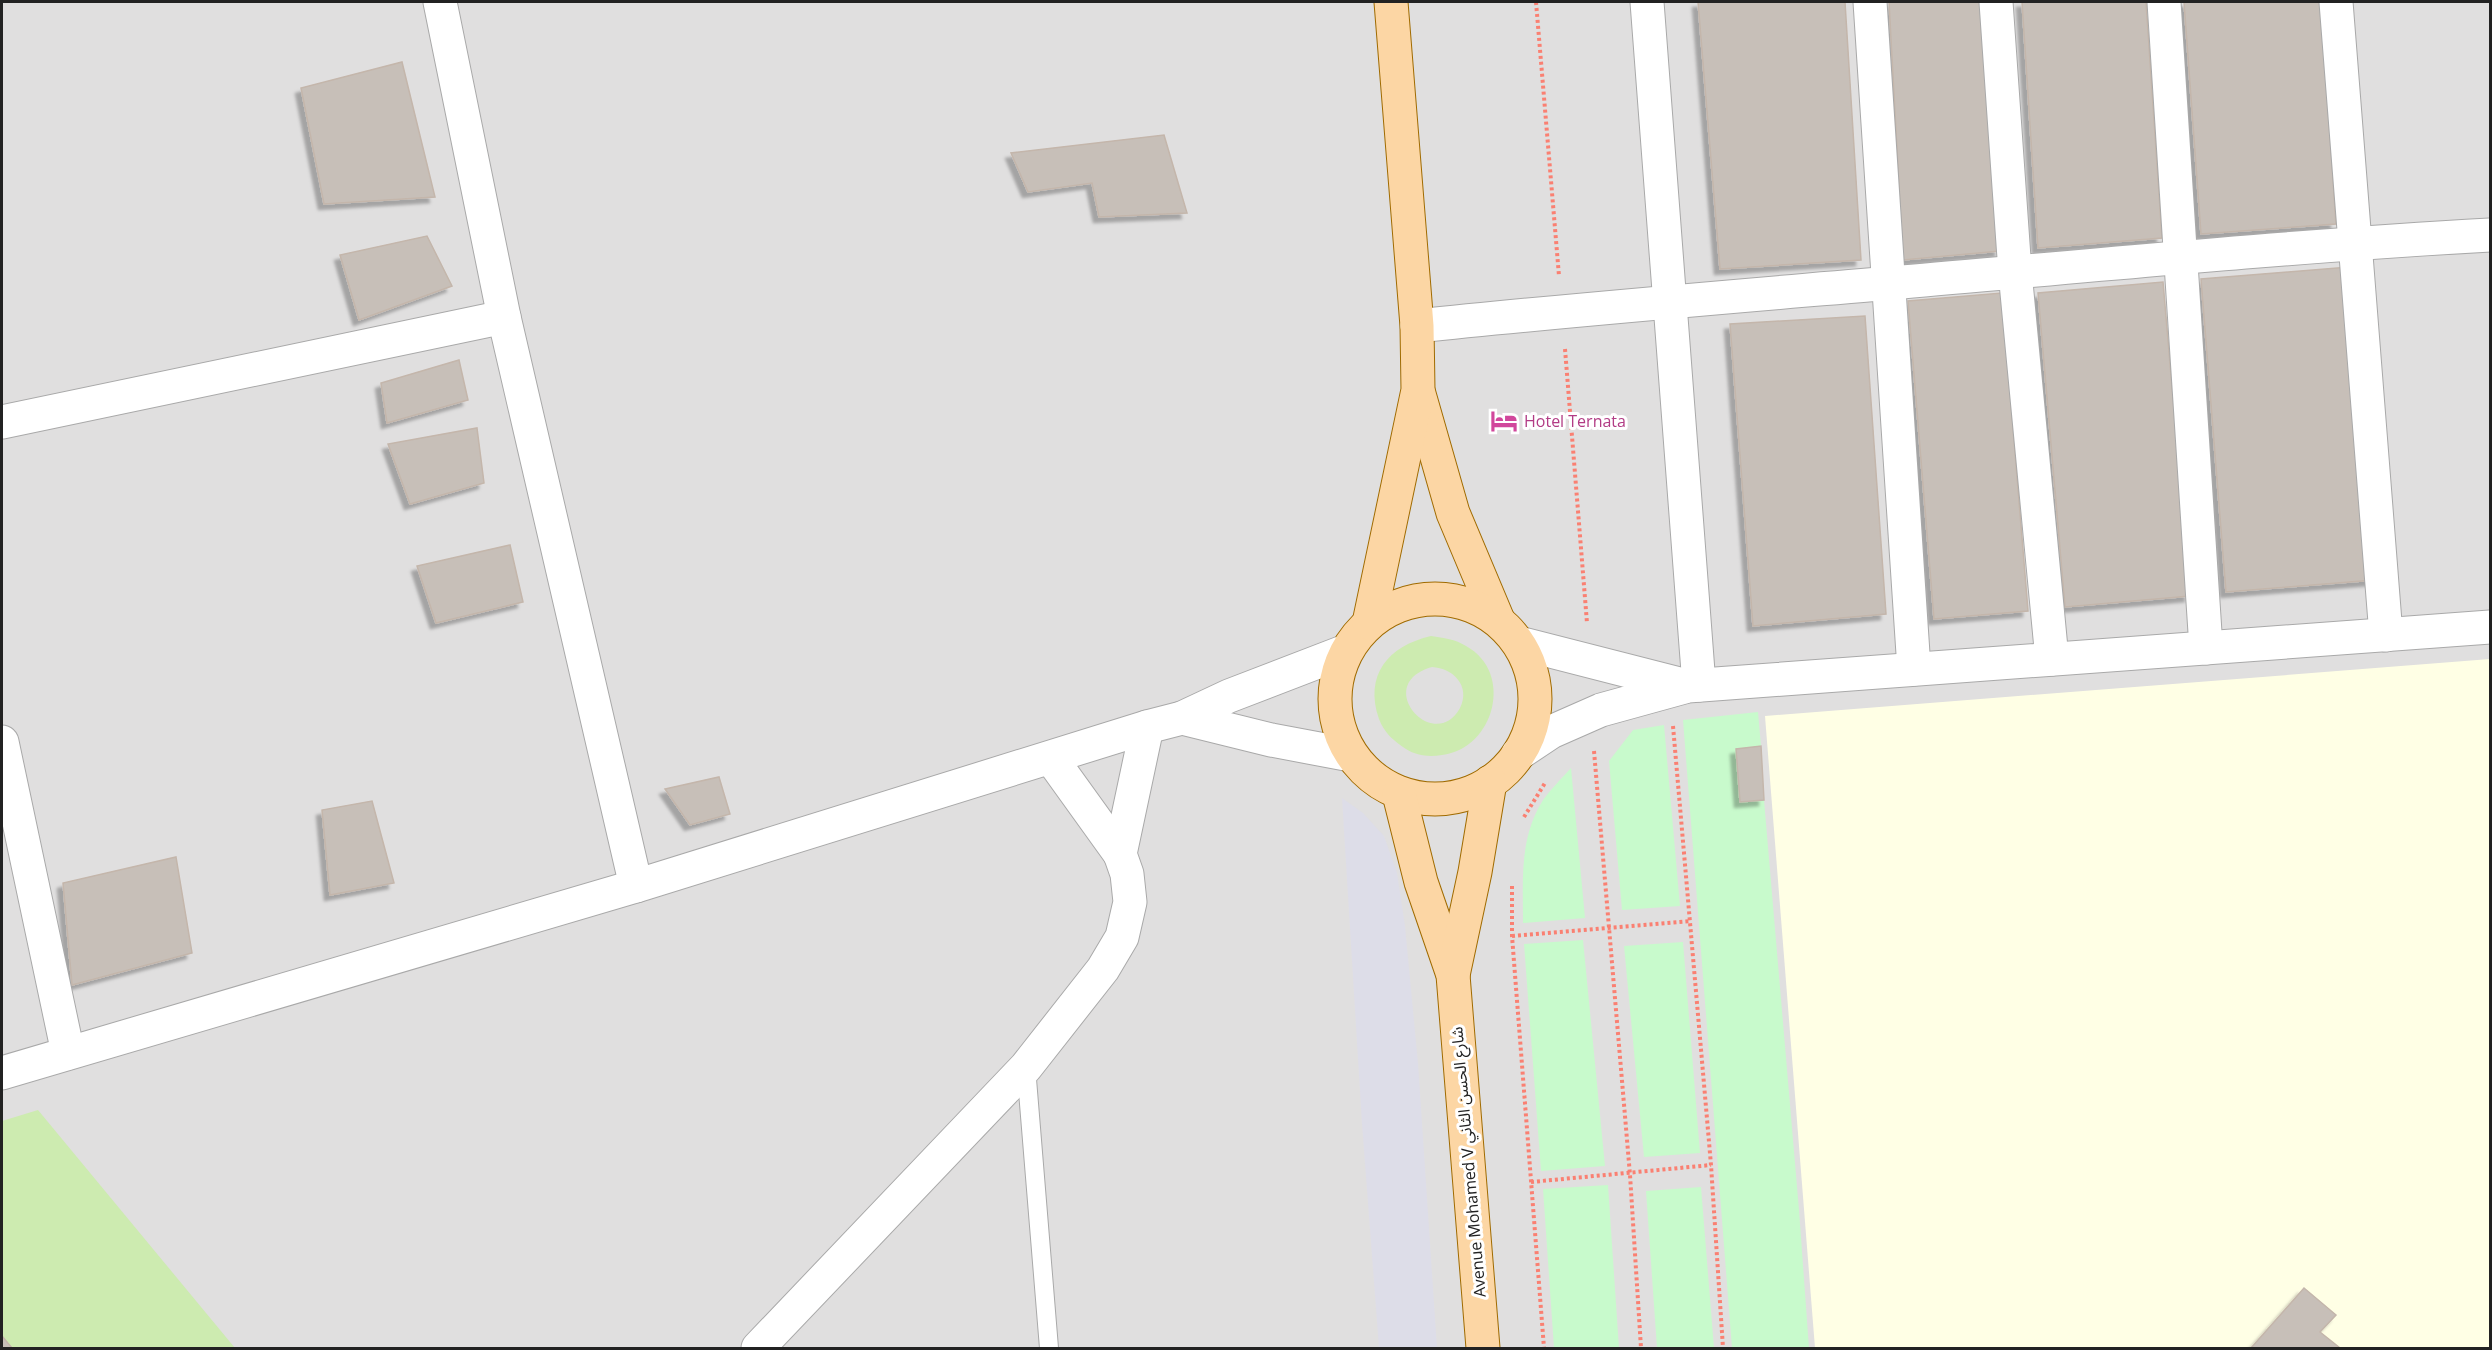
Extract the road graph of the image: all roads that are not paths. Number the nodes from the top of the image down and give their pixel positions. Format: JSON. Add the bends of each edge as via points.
{"nodes":[{"id":1,"x":440,"y":2,"type":"edge"},
{"id":2,"x":1391,"y":2,"type":"edge"},
{"id":3,"x":1647,"y":2,"type":"edge"},
{"id":4,"x":1870,"y":2,"type":"edge"},
{"id":5,"x":1996,"y":2,"type":"edge"},
{"id":6,"x":2164,"y":2,"type":"edge"},
{"id":7,"x":2336,"y":2,"type":"edge"},
{"id":8,"x":2490,"y":235,"type":"edge"},
{"id":9,"x":2355,"y":243,"type":"junction"},
{"id":10,"x":2180,"y":257,"type":"junction"},
{"id":11,"x":2015,"y":272,"type":"junction"},
{"id":12,"x":1888,"y":283,"type":"junction"},
{"id":13,"x":1670,"y":302,"type":"junction"},
{"id":14,"x":504,"y":317,"type":"junction"},
{"id":15,"x":1417,"y":326,"type":"junction"},
{"id":16,"x":1418,"y":390,"type":"junction"},
{"id":17,"x":2,"y":422,"type":"edge"},
{"id":18,"x":1369,"y":623,"type":"junction"},
{"id":19,"x":2490,"y":627,"type":"edge"},
{"id":20,"x":1508,"y":632,"type":"junction"},
{"id":21,"x":2386,"y":634,"type":"junction"},
{"id":22,"x":2206,"y":648,"type":"junction"},
{"id":23,"x":1346,"y":651,"type":"junction"},
{"id":24,"x":2052,"y":659,"type":"junction"},
{"id":25,"x":1914,"y":669,"type":"junction"},
{"id":26,"x":1694,"y":686,"type":"junction"},
{"id":27,"x":1182,"y":718,"type":"junction"},
{"id":28,"x":1147,"y":727,"type":"junction"},
{"id":29,"x":2,"y":742,"type":"edge"},
{"id":30,"x":1518,"y":754,"type":"junction"},
{"id":31,"x":1351,"y":755,"type":"junction"},
{"id":32,"x":1051,"y":758,"type":"junction"},
{"id":33,"x":1490,"y":782,"type":"junction"},
{"id":34,"x":1399,"y":794,"type":"junction"},
{"id":35,"x":1120,"y":854,"type":"junction"},
{"id":36,"x":636,"y":886,"type":"junction"},
{"id":37,"x":1453,"y":975,"type":"junction"},
{"id":38,"x":68,"y":1053,"type":"junction"},
{"id":39,"x":1026,"y":1067,"type":"junction"},
{"id":40,"x":2,"y":1073,"type":"edge"},
{"id":41,"x":758,"y":1348,"type":"edge"},
{"id":42,"x":1049,"y":1348,"type":"edge"},
{"id":43,"x":1483,"y":1348,"type":"edge"}],
"edges":[{"from":1,"to":14,"type":"street"},
{"from":2,"to":15,"type":"main road"},
{"from":3,"to":13,"type":"street"},
{"from":4,"to":12,"type":"street"},
{"from":5,"to":11,"type":"street"},
{"from":6,"to":10,"type":"street"},
{"from":7,"to":9,"type":"street"},
{"from":8,"to":9,"type":"street"},
{"from":9,"to":10,"type":"street"},
{"from":9,"to":21,"type":"street"},
{"from":10,"to":11,"type":"street"},
{"from":10,"to":22,"type":"street"},
{"from":11,"to":12,"type":"street"},
{"from":11,"to":24,"type":"street"},
{"from":12,"to":13,"type":"street"},
{"from":12,"to":25,"type":"street"},
{"from":13,"to":15,"type":"street"},
{"from":13,"to":26,"type":"street"},
{"from":14,"to":17,"type":"street"},
{"from":14,"to":36,"type":"street"},
{"from":15,"to":16,"type":"main road"},
{"from":16,"to":18,"type":"main road"},
{"from":16,"to":20,"type":"main road","via":[[1453,513]]},
{"from":18,"to":20,"type":"main road","via":[[1399,605],[1433,598],[1467,603]]},
{"from":18,"to":23,"type":"main road"},
{"from":19,"to":21,"type":"street"},
{"from":20,"to":26,"type":"street"},
{"from":20,"to":30,"type":"main road","via":[[1531,670],[1535,699],[1531,728]]},
{"from":21,"to":22,"type":"street"},
{"from":22,"to":24,"type":"street"},
{"from":23,"to":27,"type":"street"},
{"from":23,"to":31,"type":"main road","via":[[1336,676],[1334,703]]},
{"from":24,"to":25,"type":"street"},
{"from":25,"to":26,"type":"street"},
{"from":26,"to":30,"type":"street","via":[[1601,710],[1551,732]]},
{"from":27,"to":28,"type":"street"},
{"from":27,"to":31,"type":"street"},
{"from":28,"to":32,"type":"street"},
{"from":28,"to":35,"type":"street"},
{"from":29,"to":38,"type":"street"},
{"from":30,"to":33,"type":"main road"},
{"from":31,"to":34,"type":"main road","via":[[1373,777]]},
{"from":32,"to":35,"type":"street"},
{"from":32,"to":36,"type":"street"},
{"from":33,"to":34,"type":"main road","via":[[1461,795],[1430,798]]},
{"from":33,"to":37,"type":"main road","name":"Avenue Mohamed V شارع الحسن الثاني"},
{"from":34,"to":37,"type":"main road","name":"Avenue Mohamed V شارع الحسن الثاني","via":[[1421,882]]},
{"from":35,"to":39,"type":"street","via":[[1130,902],[1122,937],[1103,969]]},
{"from":36,"to":38,"type":"street"},
{"from":37,"to":43,"type":"main road","name":"Avenue Mohamed V شارع الحسن الثاني"},
{"from":38,"to":40,"type":"street"},
{"from":39,"to":41,"type":"street"},
{"from":39,"to":42,"type":"lane"}]}
